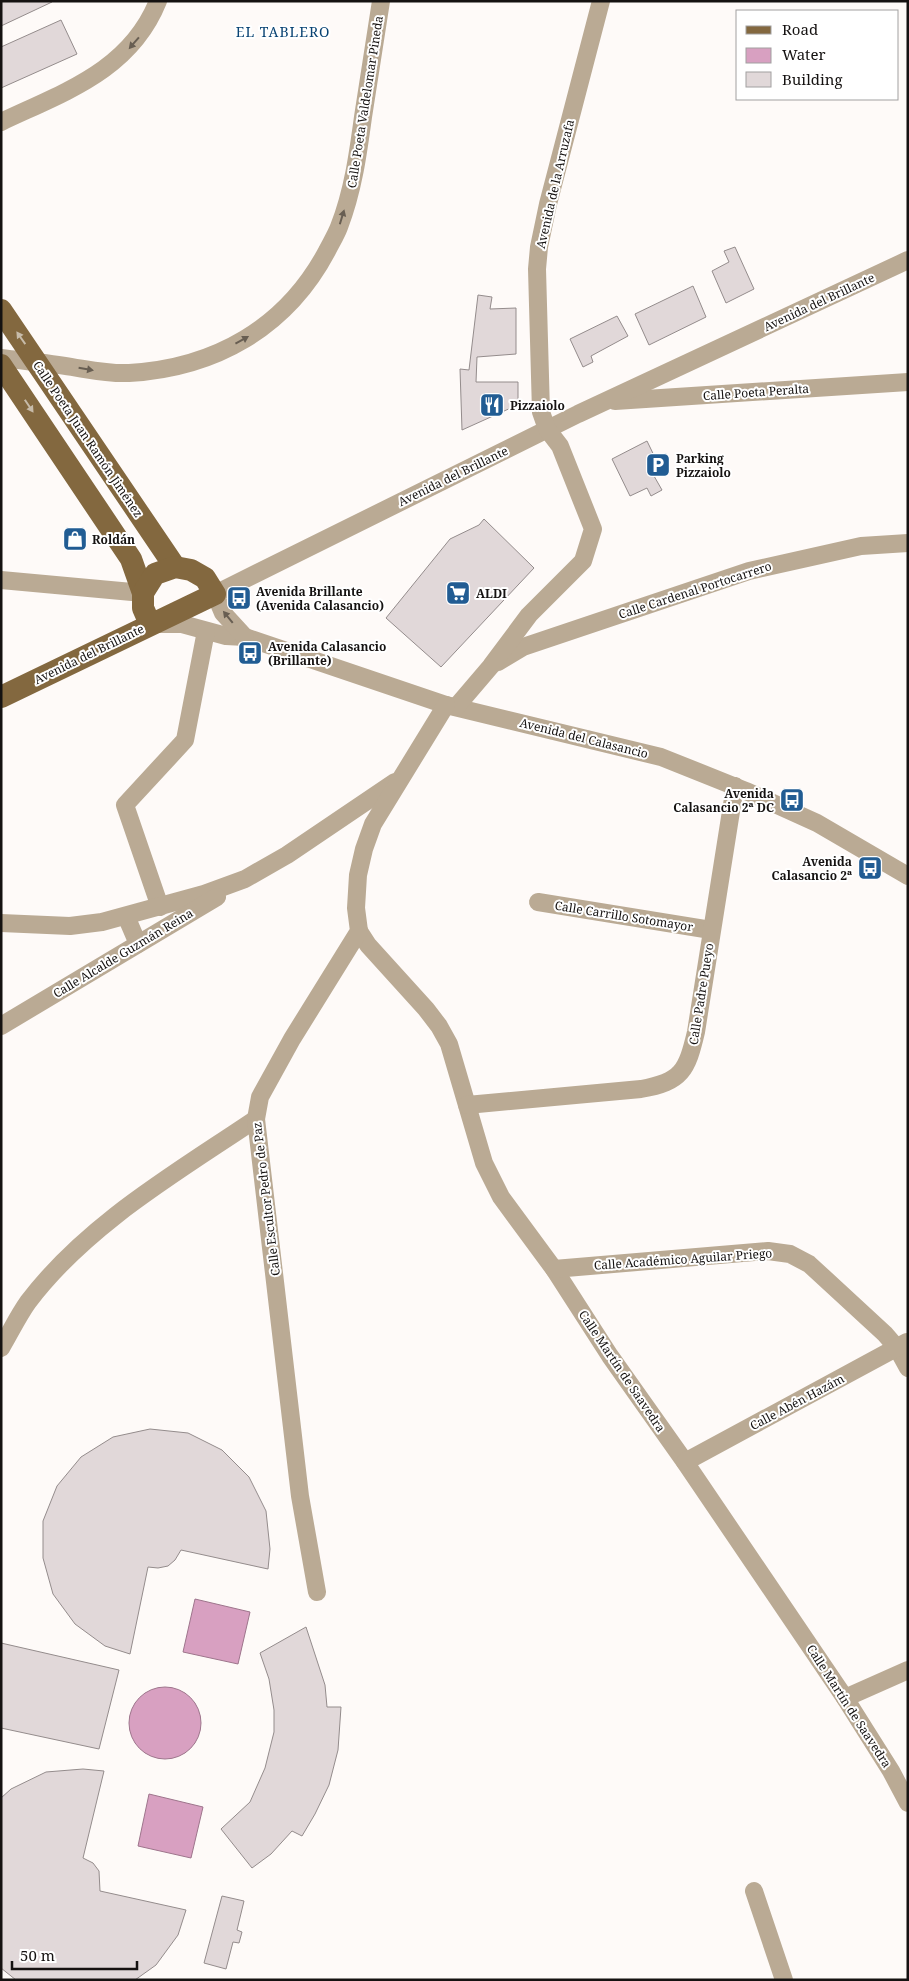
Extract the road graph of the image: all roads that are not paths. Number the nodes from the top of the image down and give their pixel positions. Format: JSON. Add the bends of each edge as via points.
{"nodes":[{"id":1,"x":158,"y":1,"type":"edge"},
{"id":2,"x":381,"y":1,"type":"edge"},
{"id":3,"x":601,"y":1,"type":"edge"},
{"id":4,"x":1,"y":122,"type":"edge"},
{"id":5,"x":908,"y":260,"type":"edge"},
{"id":6,"x":1,"y":310,"type":"edge"},
{"id":7,"x":1,"y":358,"type":"edge"},
{"id":8,"x":38,"y":363,"type":"junction"},
{"id":9,"x":1,"y":365,"type":"edge"},
{"id":10,"x":908,"y":382,"type":"edge"},
{"id":11,"x":604,"y":402,"type":"junction"},
{"id":12,"x":548,"y":429,"type":"junction"},
{"id":13,"x":908,"y":542,"type":"edge"},
{"id":14,"x":175,"y":567,"type":"junction"},
{"id":15,"x":1,"y":580,"type":"edge"},
{"id":16,"x":143,"y":593,"type":"junction"},
{"id":17,"x":215,"y":594,"type":"junction"},
{"id":18,"x":150,"y":624,"type":"junction"},
{"id":19,"x":206,"y":630,"type":"junction"},
{"id":20,"x":245,"y":637,"type":"junction"},
{"id":21,"x":491,"y":666,"type":"junction"},
{"id":22,"x":1,"y":697,"type":"edge"},
{"id":23,"x":451,"y":706,"type":"junction"},
{"id":24,"x":400,"y":779,"type":"junction"},
{"id":25,"x":734,"y":786,"type":"junction"},
{"id":26,"x":908,"y":876,"type":"edge"},
{"id":27,"x":245,"y":879,"type":"junction"},
{"id":28,"x":538,"y":902,"type":"dead end"},
{"id":29,"x":160,"y":906,"type":"junction"},
{"id":30,"x":126,"y":916,"type":"junction"},
{"id":31,"x":1,"y":923,"type":"edge"},
{"id":32,"x":711,"y":930,"type":"junction"},
{"id":33,"x":359,"y":932,"type":"junction"},
{"id":34,"x":138,"y":944,"type":"junction"},
{"id":35,"x":1,"y":1026,"type":"edge"},
{"id":36,"x":467,"y":1106,"type":"junction"},
{"id":37,"x":256,"y":1119,"type":"junction"},
{"id":38,"x":554,"y":1269,"type":"junction"},
{"id":39,"x":902,"y":1345,"type":"edge"},
{"id":40,"x":1,"y":1348,"type":"edge"},
{"id":41,"x":908,"y":1368,"type":"edge"},
{"id":42,"x":685,"y":1462,"type":"junction"},
{"id":43,"x":317,"y":1592,"type":"dead end"},
{"id":44,"x":908,"y":1670,"type":"edge"},
{"id":45,"x":845,"y":1698,"type":"junction"},
{"id":46,"x":899,"y":1770,"type":"edge"},
{"id":47,"x":908,"y":1803,"type":"edge"},
{"id":48,"x":754,"y":1891,"type":"dead end"},
{"id":49,"x":784,"y":1980,"type":"edge"}],
"edges":[{"from":1,"to":4,"type":"street","one_way":true,"via":[[153,15],[136,40],[110,66]]},
{"from":8,"to":2,"type":"street","name":"Calle Poeta Valdelomar Pineda","one_way":true,"via":[[126,373],[156,370],[222,352],[280,316],[318,268],[339,228],[354,181]]},
{"from":3,"to":12,"type":"street","name":"Avenida de la Arruzafa","via":[[539,247],[542,412]]},
{"from":5,"to":11,"type":"street","name":"Avenida del Brillante"},
{"from":8,"to":6,"type":"main road","name":"Calle Poeta Juan Ramón Jiménez","one_way":true},
{"from":7,"to":8,"type":"street","name":"Calle Poeta Valdelomar Pineda"},
{"from":8,"to":14,"type":"main road","name":"Calle Poeta Juan Ramón Jiménez"},
{"from":9,"to":16,"type":"main road","one_way":true,"via":[[131,559]]},
{"from":10,"to":11,"type":"street","name":"Calle Poeta Peralta"},
{"from":11,"to":12,"type":"street","name":"Avenida del Brillante"},
{"from":12,"to":17,"type":"street","name":"Avenida del Brillante"},
{"from":12,"to":21,"type":"street","name":"Calle Cardenal Portocarrero","via":[[560,446],[593,529],[584,561],[529,615]]},
{"from":13,"to":21,"type":"street","name":"Calle Cardenal Portocarrero","via":[[861,546],[749,570],[523,647]]},
{"from":14,"to":16,"type":"main road","via":[[156,574]]},
{"from":14,"to":17,"type":"main road","via":[[191,570],[205,578]]},
{"from":15,"to":16,"type":"street"},
{"from":16,"to":18,"type":"main road","via":[[143,608]]},
{"from":17,"to":18,"type":"main road","name":"Avenida del Brillante"},
{"from":20,"to":17,"type":"street","one_way":true,"via":[[224,613]]},
{"from":18,"to":19,"type":"street","name":"Avenida del Calasancio","via":[[182,624]]},
{"from":18,"to":22,"type":"main road","name":"Avenida del Brillante"},
{"from":19,"to":20,"type":"street","name":"Avenida del Calasancio"},
{"from":19,"to":29,"type":"street","via":[[185,740],[125,805]]},
{"from":20,"to":23,"type":"street","name":"Avenida del Calasancio"},
{"from":21,"to":23,"type":"street","name":"Calle Cardenal Portocarrero"},
{"from":23,"to":24,"type":"street"},
{"from":23,"to":25,"type":"street","name":"Avenida del Calasancio","via":[[661,757]]},
{"from":24,"to":27,"type":"street","via":[[287,855]]},
{"from":24,"to":33,"type":"street","via":[[373,824],[364,849],[356,908]]},
{"from":25,"to":26,"type":"street","name":"Avenida del Calasancio","via":[[817,823]]},
{"from":25,"to":32,"type":"street","name":"Calle Padre Pueyo"},
{"from":27,"to":29,"type":"street"},
{"from":27,"to":34,"type":"street","name":"Calle Alcalde Guzmán Reina"},
{"from":28,"to":32,"type":"street","name":"Calle Carrillo Sotomayor"},
{"from":29,"to":30,"type":"street"},
{"from":30,"to":31,"type":"street","via":[[70,926]]},
{"from":30,"to":34,"type":"street"},
{"from":32,"to":36,"type":"street","name":"Calle Padre Pueyo","via":[[690,1057],[684,1069],[672,1080],[641,1089]]},
{"from":33,"to":36,"type":"street","name":"Calle Martín de Saavedra","via":[[439,1026],[454,1058]]},
{"from":33,"to":37,"type":"street","name":"Calle Escultor Pedro de Paz","via":[[260,1097]]},
{"from":34,"to":35,"type":"street","name":"Calle Alcalde Guzmán Reina"},
{"from":36,"to":38,"type":"street","name":"Calle Martín de Saavedra","via":[[484,1163],[501,1197]]},
{"from":37,"to":40,"type":"street","via":[[95,1233],[28,1303]]},
{"from":37,"to":43,"type":"street","name":"Calle Escultor Pedro de Paz","via":[[300,1496]]},
{"from":38,"to":39,"type":"street","name":"Calle Académico Aguilar Priego","via":[[768,1251],[790,1254],[809,1264],[885,1334]]},
{"from":38,"to":42,"type":"street","name":"Calle Martín de Saavedra","via":[[610,1356]]},
{"from":39,"to":41,"type":"street","name":"Calle Académico Aguilar Priego"},
{"from":39,"to":42,"type":"street","name":"Calle Abén Hazám"},
{"from":42,"to":45,"type":"street","name":"Calle Martín de Saavedra"},
{"from":44,"to":45,"type":"street"},
{"from":45,"to":46,"type":"street","name":"Calle Martín de Saavedra"},
{"from":46,"to":47,"type":"street","name":"Calle Martín de Saavedra"},
{"from":48,"to":49,"type":"street"}]}
